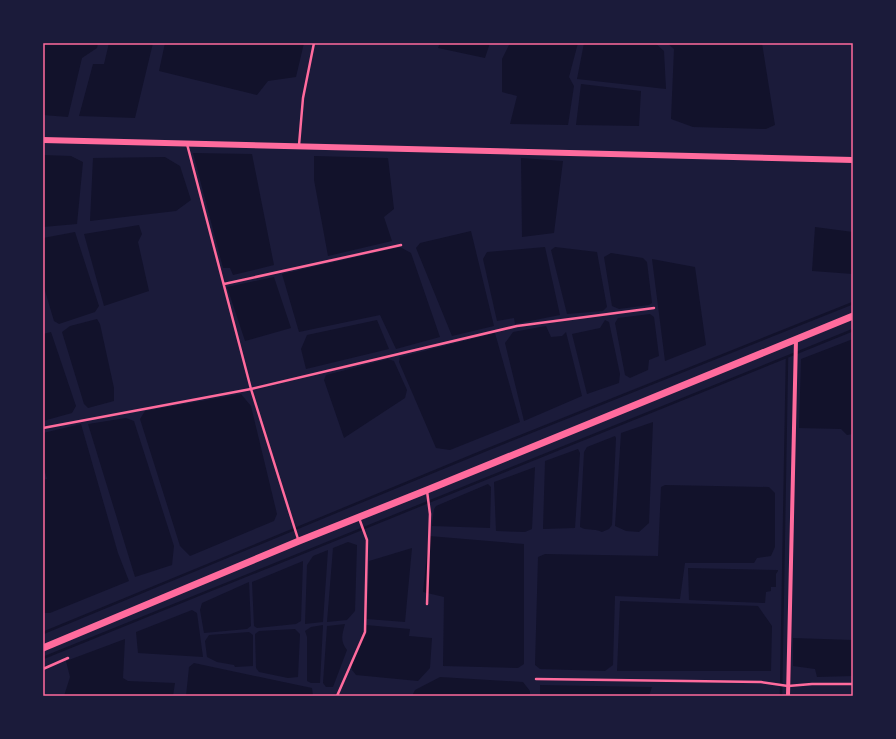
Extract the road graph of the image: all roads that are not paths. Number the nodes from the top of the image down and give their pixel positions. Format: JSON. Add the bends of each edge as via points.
{"nodes":[{"id":1,"x":314,"y":43,"type":"edge"},
{"id":2,"x":43,"y":140,"type":"edge"},
{"id":3,"x":187,"y":143,"type":"junction"},
{"id":4,"x":299,"y":146,"type":"junction"},
{"id":5,"x":853,"y":160,"type":"edge"},
{"id":6,"x":401,"y":245,"type":"dead end"},
{"id":7,"x":224,"y":284,"type":"junction"},
{"id":8,"x":654,"y":308,"type":"dead end"},
{"id":9,"x":853,"y":316,"type":"edge"},
{"id":10,"x":796,"y":339,"type":"junction"},
{"id":11,"x":251,"y":389,"type":"junction"},
{"id":12,"x":43,"y":428,"type":"edge"},
{"id":13,"x":427,"y":490,"type":"junction"},
{"id":14,"x":359,"y":517,"type":"junction"},
{"id":15,"x":299,"y":541,"type":"junction"},
{"id":16,"x":427,"y":604,"type":"dead end"},
{"id":17,"x":43,"y":648,"type":"edge"},
{"id":18,"x":68,"y":658,"type":"dead end"},
{"id":19,"x":43,"y":669,"type":"edge"},
{"id":20,"x":536,"y":679,"type":"dead end"},
{"id":21,"x":853,"y":684,"type":"edge"},
{"id":22,"x":788,"y":686,"type":"junction"},
{"id":23,"x":337,"y":696,"type":"edge"},
{"id":24,"x":788,"y":696,"type":"edge"}],
"edges":[{"from":1,"to":4,"type":"lane","via":[[302,98]]},
{"from":2,"to":3,"type":"street"},
{"from":3,"to":4,"type":"street"},
{"from":3,"to":7,"type":"lane"},
{"from":4,"to":5,"type":"street"},
{"from":6,"to":7,"type":"lane"},
{"from":7,"to":11,"type":"lane"},
{"from":8,"to":11,"type":"lane","via":[[517,326]]},
{"from":9,"to":10,"type":"main road"},
{"from":10,"to":13,"type":"main road"},
{"from":10,"to":22,"type":"street"},
{"from":11,"to":12,"type":"lane"},
{"from":11,"to":15,"type":"lane"},
{"from":13,"to":14,"type":"main road"},
{"from":13,"to":16,"type":"lane","via":[[430,514]]},
{"from":14,"to":15,"type":"main road"},
{"from":14,"to":23,"type":"lane","via":[[367,540],[365,632]]},
{"from":15,"to":17,"type":"main road"},
{"from":18,"to":19,"type":"lane"},
{"from":20,"to":22,"type":"lane","via":[[761,682]]},
{"from":21,"to":22,"type":"lane"},
{"from":22,"to":24,"type":"street"}]}
